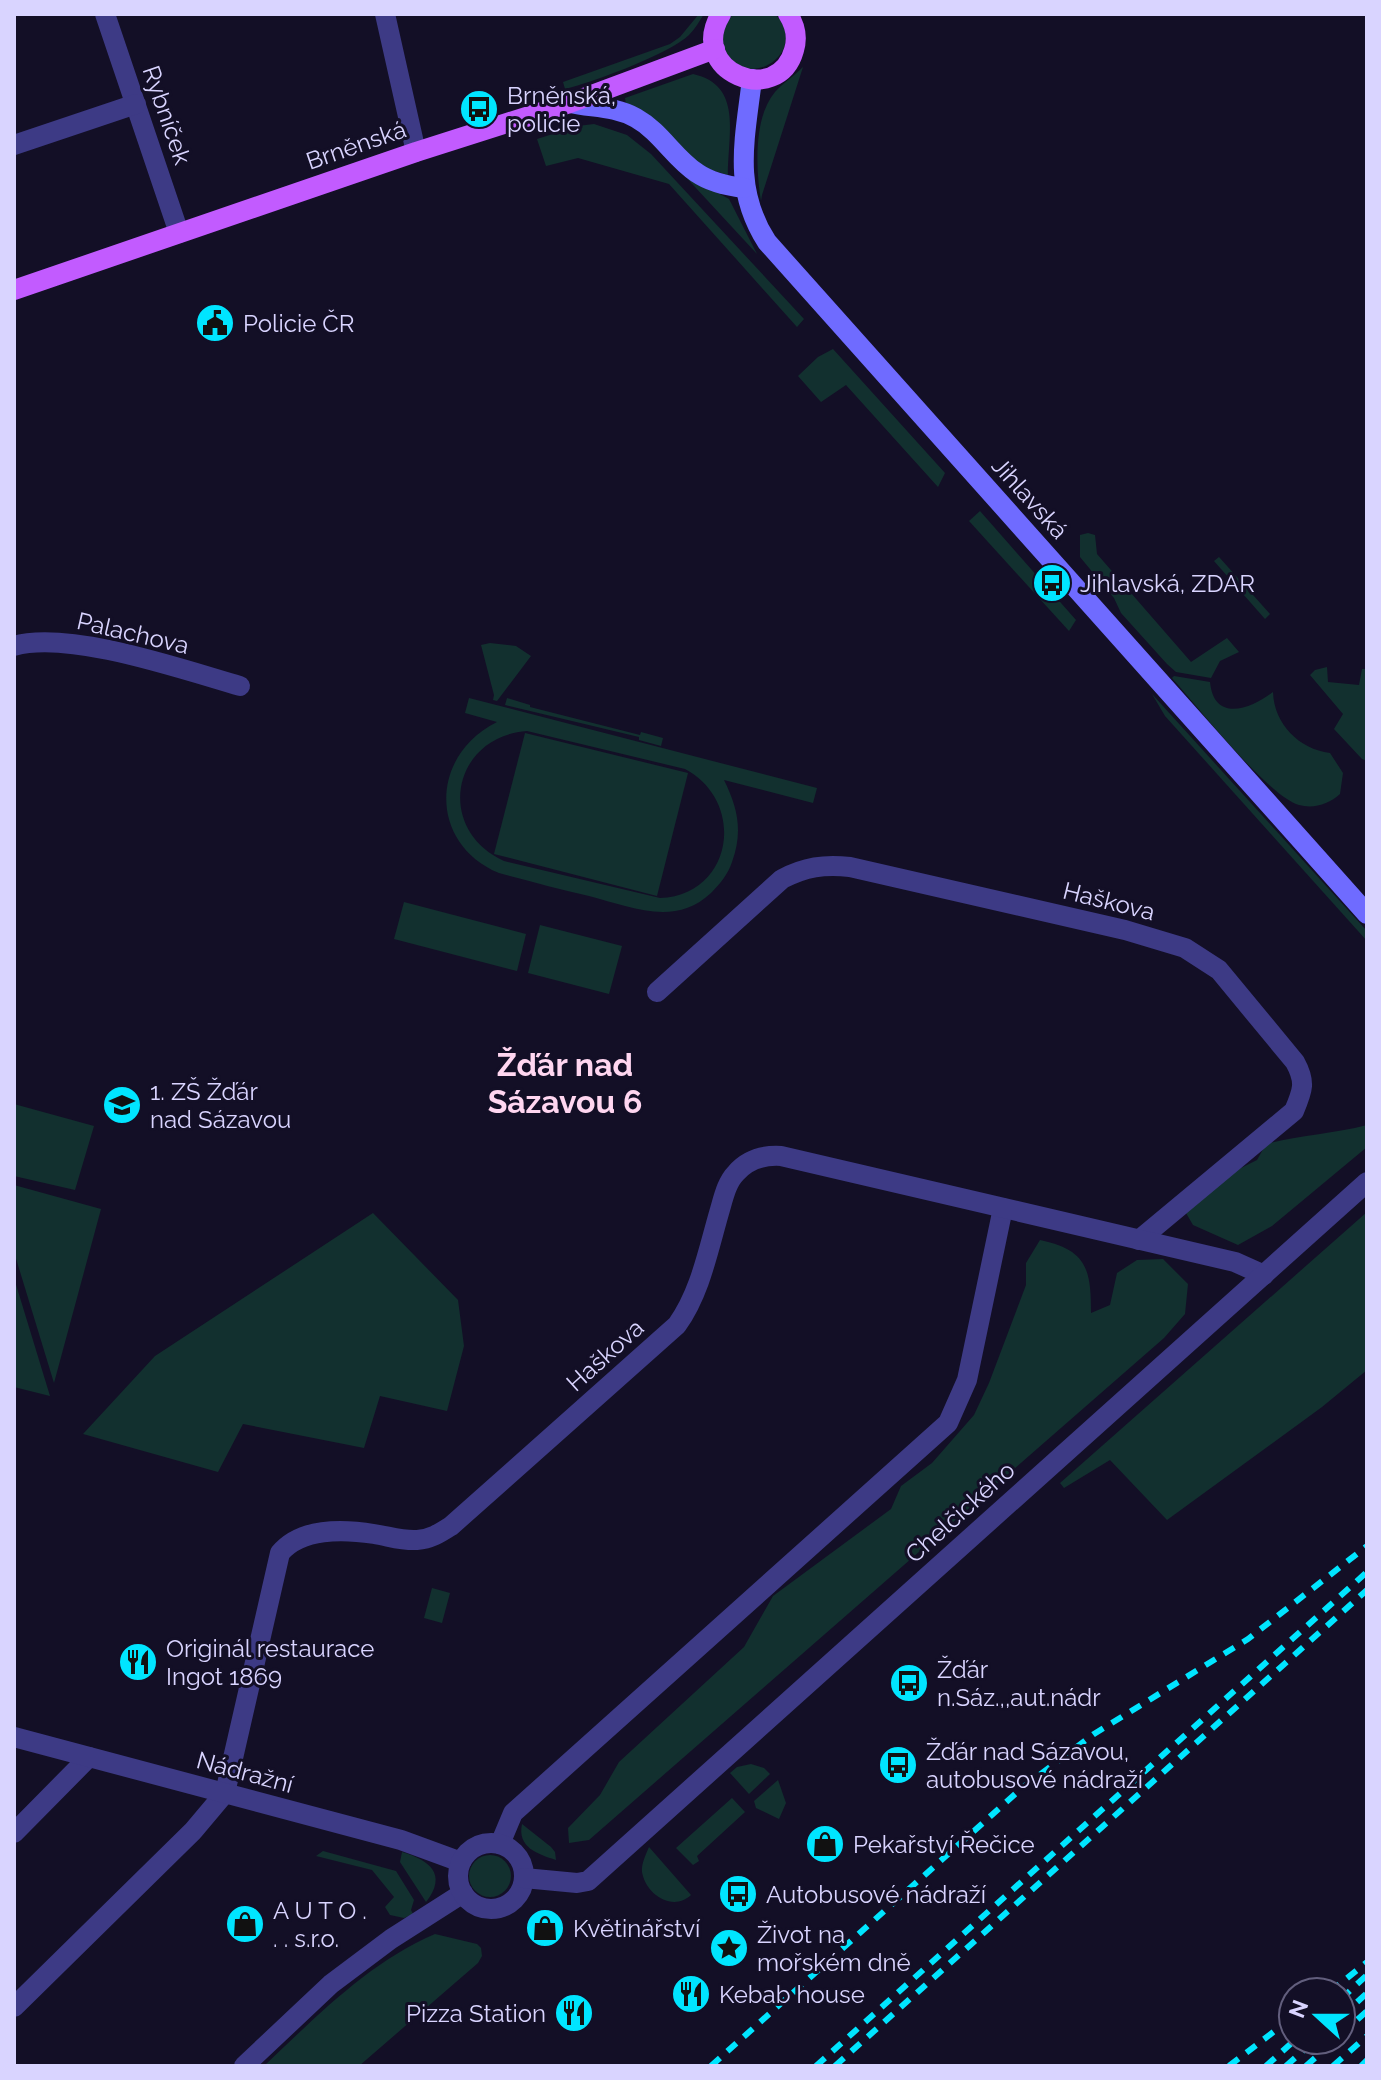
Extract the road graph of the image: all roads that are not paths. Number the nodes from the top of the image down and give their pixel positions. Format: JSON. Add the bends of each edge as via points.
{"nodes":[{"id":1,"x":105,"y":14,"type":"edge"},
{"id":2,"x":385,"y":14,"type":"edge"},
{"id":3,"x":721,"y":14,"type":"edge"},
{"id":4,"x":796,"y":16,"type":"edge"},
{"id":5,"x":715,"y":49,"type":"junction"},
{"id":6,"x":752,"y":79,"type":"junction"},
{"id":7,"x":570,"y":103,"type":"junction"},
{"id":8,"x":136,"y":104,"type":"junction"},
{"id":9,"x":14,"y":145,"type":"edge"},
{"id":10,"x":416,"y":152,"type":"junction"},
{"id":11,"x":744,"y":188,"type":"junction"},
{"id":12,"x":179,"y":233,"type":"junction"},
{"id":13,"x":14,"y":290,"type":"edge"},
{"id":14,"x":14,"y":646,"type":"edge"},
{"id":15,"x":240,"y":686,"type":"dead end"},
{"id":16,"x":1367,"y":914,"type":"edge"},
{"id":17,"x":657,"y":992,"type":"dead end"},
{"id":18,"x":1367,"y":1182,"type":"edge"},
{"id":19,"x":1003,"y":1208,"type":"junction"},
{"id":20,"x":1139,"y":1240,"type":"junction"},
{"id":21,"x":1264,"y":1275,"type":"junction"},
{"id":22,"x":14,"y":1737,"type":"edge"},
{"id":23,"x":89,"y":1757,"type":"junction"},
{"id":24,"x":225,"y":1793,"type":"junction"},
{"id":25,"x":14,"y":1833,"type":"edge"},
{"id":26,"x":500,"y":1844,"type":"junction"},
{"id":27,"x":461,"y":1862,"type":"junction"},
{"id":28,"x":524,"y":1878,"type":"junction"},
{"id":29,"x":463,"y":1893,"type":"junction"},
{"id":30,"x":14,"y":2007,"type":"edge"},
{"id":31,"x":244,"y":2066,"type":"edge"}],
"edges":[{"from":1,"to":8,"type":"street","name":"Rybníček"},
{"from":2,"to":10,"type":"street"},
{"from":3,"to":5,"type":"main road"},
{"from":4,"to":6,"type":"main road","via":[[796,41],[787,63],[774,75]]},
{"from":5,"to":6,"type":"main road","via":[[726,68]]},
{"from":5,"to":7,"type":"main road","name":"Brněnská"},
{"from":6,"to":11,"type":"main road","name":"Jihlavská"},
{"from":7,"to":10,"type":"main road","name":"Brněnská"},
{"from":7,"to":11,"type":"main road","via":[[627,114],[659,135],[697,173]]},
{"from":8,"to":9,"type":"street"},
{"from":8,"to":12,"type":"street","name":"Rybníček"},
{"from":10,"to":12,"type":"main road","name":"Brněnská"},
{"from":11,"to":16,"type":"main road","name":"Jihlavská","via":[[757,226],[780,259]]},
{"from":12,"to":13,"type":"main road","name":"Brněnská"},
{"from":14,"to":15,"type":"street","name":"Palachova","via":[[47,641],[81,646]]},
{"from":17,"to":20,"type":"street","name":"Haškova","via":[[782,879],[829,865],[1185,948],[1219,970],[1304,1077],[1294,1111]]},
{"from":18,"to":21,"type":"street","name":"Chelčického"},
{"from":19,"to":20,"type":"street","name":"Haškova"},
{"from":19,"to":24,"type":"street","name":"Haškova","via":[[781,1156],[747,1163],[725,1192],[694,1295],[677,1325],[451,1526],[418,1540],[323,1533],[290,1541],[280,1553]]},
{"from":19,"to":26,"type":"street","via":[[967,1380],[948,1423],[513,1813]]},
{"from":20,"to":21,"type":"street","name":"Haškova","via":[[1235,1262]]},
{"from":21,"to":28,"type":"street","name":"Chelčického","via":[[588,1881]]},
{"from":22,"to":23,"type":"street","name":"Nádražní"},
{"from":23,"to":24,"type":"street","name":"Nádražní"},
{"from":23,"to":25,"type":"street"},
{"from":24,"to":27,"type":"street","name":"Nádražní","via":[[401,1840]]},
{"from":24,"to":30,"type":"street"},
{"from":26,"to":27,"type":"street","via":[[478,1846]]},
{"from":26,"to":28,"type":"street","via":[[518,1857]]},
{"from":27,"to":29,"type":"street"},
{"from":28,"to":29,"type":"street","via":[[518,1896],[503,1907],[477,1906]]},
{"from":29,"to":31,"type":"street","via":[[331,1984]]}]}
